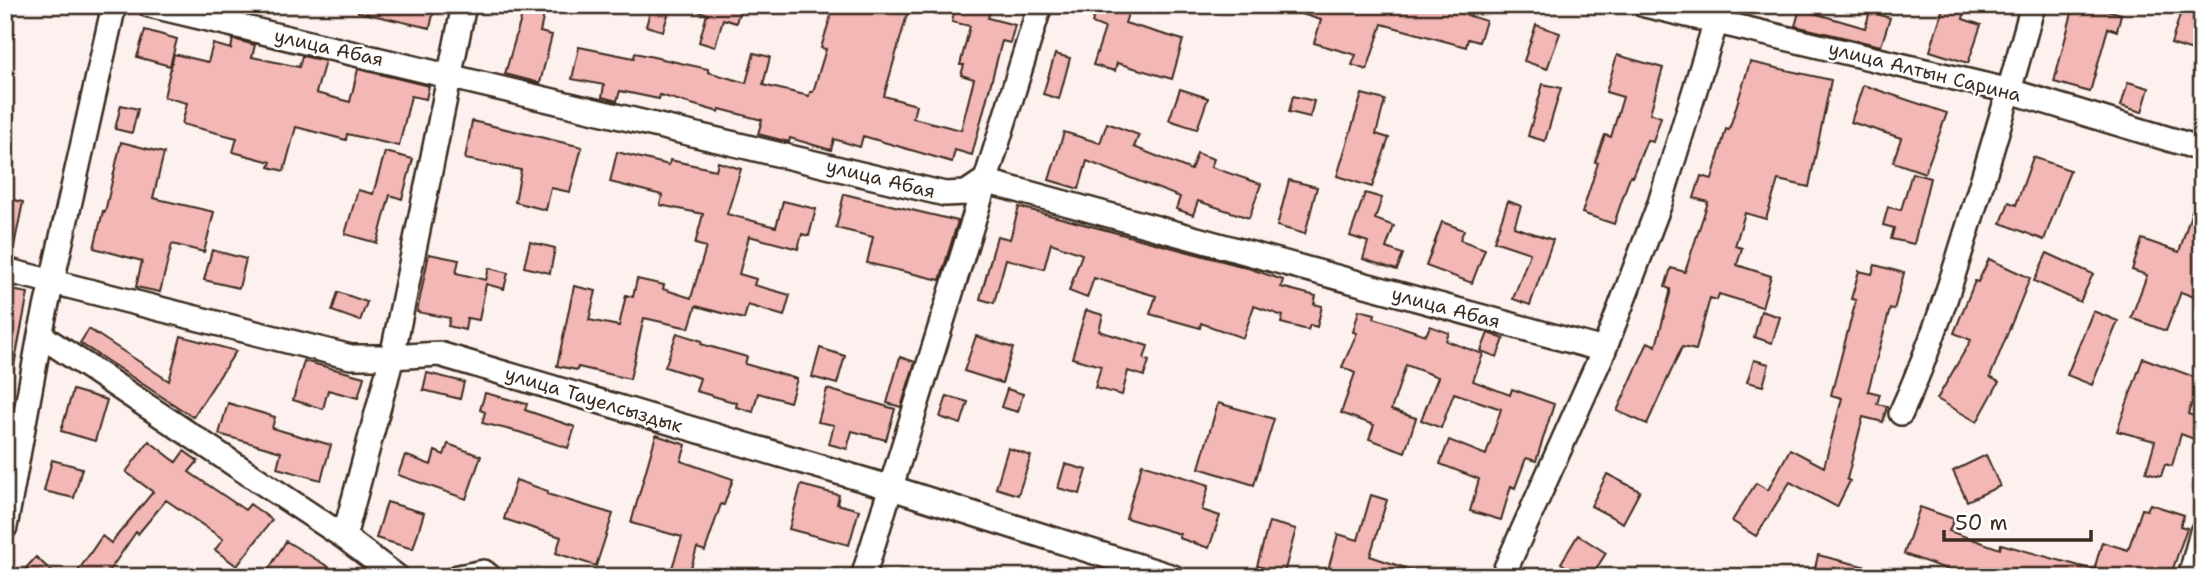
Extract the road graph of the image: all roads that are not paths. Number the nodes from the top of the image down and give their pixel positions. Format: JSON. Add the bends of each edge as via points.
{"nodes":[{"id":1,"x":114,"y":5,"type":"edge"},
{"id":2,"x":149,"y":5,"type":"edge"},
{"id":3,"x":464,"y":5,"type":"edge"},
{"id":4,"x":1040,"y":5,"type":"edge"},
{"id":5,"x":1645,"y":5,"type":"edge"},
{"id":6,"x":2033,"y":5,"type":"edge"},
{"id":7,"x":1720,"y":13,"type":"edge"},
{"id":8,"x":450,"y":76,"type":"junction"},
{"id":9,"x":2010,"y":91,"type":"junction"},
{"id":10,"x":2202,"y":149,"type":"edge"},
{"id":11,"x":984,"y":181,"type":"junction"},
{"id":12,"x":5,"y":271,"type":"edge"},
{"id":13,"x":52,"y":281,"type":"junction"},
{"id":14,"x":40,"y":335,"type":"junction"},
{"id":15,"x":1604,"y":350,"type":"junction"},
{"id":16,"x":392,"y":357,"type":"junction"},
{"id":17,"x":1902,"y":413,"type":"dead end"},
{"id":18,"x":892,"y":488,"type":"junction"},
{"id":19,"x":5,"y":527,"type":"edge"},
{"id":20,"x":2202,"y":533,"type":"edge"},
{"id":21,"x":344,"y":537,"type":"junction"},
{"id":22,"x":397,"y":577,"type":"edge"},
{"id":23,"x":458,"y":577,"type":"edge"},
{"id":24,"x":490,"y":577,"type":"edge"},
{"id":25,"x":863,"y":577,"type":"edge"},
{"id":26,"x":1173,"y":577,"type":"edge"},
{"id":27,"x":1502,"y":577,"type":"edge"},
{"id":28,"x":2190,"y":577,"type":"edge"}],
"edges":[{"from":1,"to":13,"type":"street"},
{"from":2,"to":8,"type":"street","name":"улица Абая"},
{"from":3,"to":8,"type":"street"},
{"from":4,"to":11,"type":"street"},
{"from":5,"to":7,"type":"street","name":"улица Алтын Сарина"},
{"from":6,"to":9,"type":"street"},
{"from":7,"to":9,"type":"street","name":"улица Алтын Сарина"},
{"from":7,"to":15,"type":"street","via":[[1660,204]]},
{"from":8,"to":11,"type":"street","name":"улица Абая","via":[[945,194],[966,193]]},
{"from":8,"to":16,"type":"street"},
{"from":9,"to":10,"type":"street","name":"улица Алтын Сарина"},
{"from":9,"to":17,"type":"street","via":[[1952,280]]},
{"from":11,"to":15,"type":"street","name":"улица Абая"},
{"from":11,"to":18,"type":"street"},
{"from":12,"to":13,"type":"street","name":"улица Тауелсыздык"},
{"from":13,"to":14,"type":"street"},
{"from":13,"to":16,"type":"street","name":"улица Тауелсыздык","via":[[351,357]]},
{"from":14,"to":19,"type":"street"},
{"from":14,"to":21,"type":"street"},
{"from":15,"to":27,"type":"street"},
{"from":16,"to":18,"type":"street","name":"улица Тауелсыздык","via":[[439,354]]},
{"from":16,"to":21,"type":"street"},
{"from":18,"to":25,"type":"street"},
{"from":18,"to":26,"type":"street","name":"улица Тауелсыздык"},
{"from":20,"to":28,"type":"street"},
{"from":21,"to":22,"type":"street"},
{"from":23,"to":24,"type":"street","via":[[484,572]]}]}
